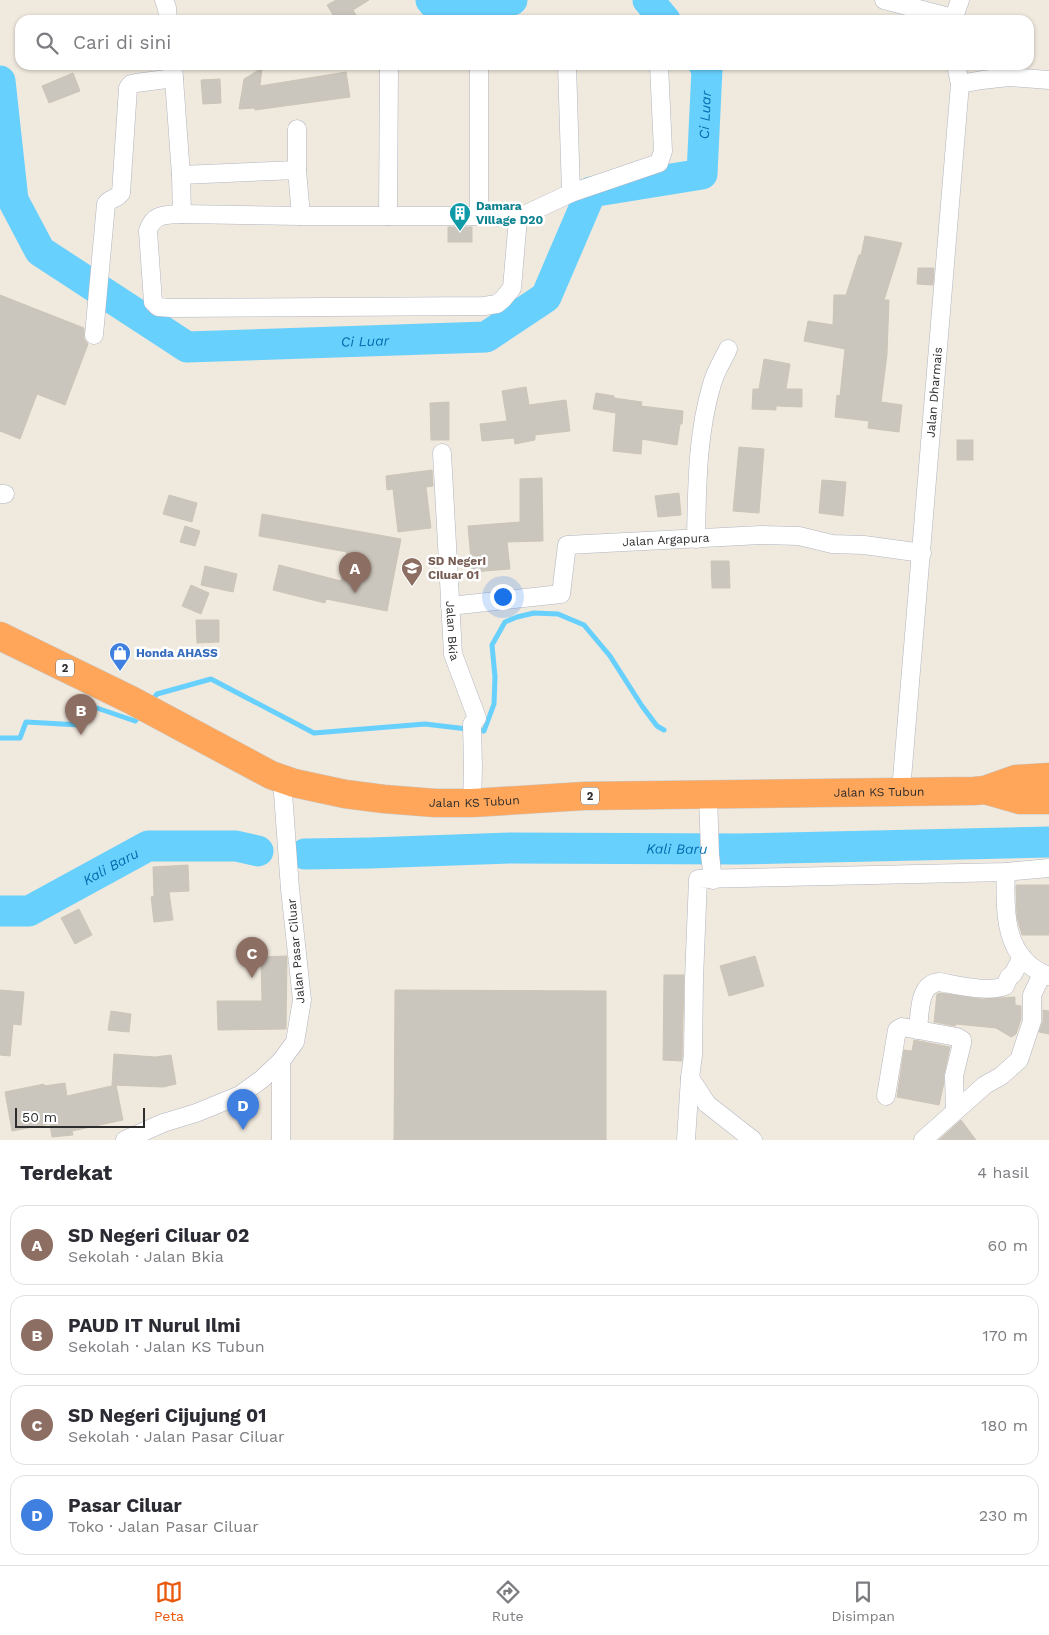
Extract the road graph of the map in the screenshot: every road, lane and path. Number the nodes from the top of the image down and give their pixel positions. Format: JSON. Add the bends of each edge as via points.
{"nodes":[{"id":1,"x":164,"y":0,"type":"edge"},
{"id":2,"x":884,"y":0,"type":"edge"},
{"id":3,"x":960,"y":0,"type":"edge"},
{"id":4,"x":168,"y":15,"type":"edge"},
{"id":5,"x":938,"y":15,"type":"edge"},
{"id":6,"x":954,"y":15,"type":"edge"},
{"id":7,"x":389,"y":70,"type":"edge"},
{"id":8,"x":478,"y":70,"type":"edge"},
{"id":9,"x":568,"y":70,"type":"edge"},
{"id":10,"x":659,"y":70,"type":"edge"},
{"id":11,"x":957,"y":70,"type":"edge"},
{"id":12,"x":173,"y":71,"type":"edge"},
{"id":13,"x":1049,"y":80,"type":"edge"},
{"id":14,"x":960,"y":84,"type":"junction"},
{"id":15,"x":297,"y":129,"type":"dead end"},
{"id":16,"x":296,"y":170,"type":"junction"},
{"id":17,"x":181,"y":175,"type":"junction"},
{"id":18,"x":571,"y":192,"type":"junction"},
{"id":19,"x":182,"y":214,"type":"junction"},
{"id":20,"x":301,"y":216,"type":"junction"},
{"id":21,"x":388,"y":216,"type":"junction"},
{"id":22,"x":479,"y":216,"type":"junction"},
{"id":23,"x":518,"y":218,"type":"junction"},
{"id":24,"x":94,"y":335,"type":"dead end"},
{"id":25,"x":728,"y":349,"type":"dead end"},
{"id":26,"x":442,"y":453,"type":"dead end"},
{"id":27,"x":696,"y":538,"type":"junction"},
{"id":28,"x":922,"y":553,"type":"junction"},
{"id":29,"x":450,"y":606,"type":"junction"},
{"id":30,"x":0,"y":636,"type":"edge"},
{"id":31,"x":1049,"y":777,"type":"edge"},
{"id":32,"x":282,"y":779,"type":"junction"},
{"id":33,"x":985,"y":790,"type":"junction"},
{"id":34,"x":901,"y":792,"type":"junction"},
{"id":35,"x":1049,"y":800,"type":"edge"},
{"id":36,"x":472,"y":803,"type":"junction"},
{"id":37,"x":708,"y":803,"type":"junction"},
{"id":38,"x":1049,"y":868,"type":"edge"},
{"id":39,"x":1006,"y":872,"type":"junction"},
{"id":40,"x":713,"y":880,"type":"junction"},
{"id":41,"x":1022,"y":957,"type":"junction"},
{"id":42,"x":1045,"y":975,"type":"edge"},
{"id":43,"x":918,"y":1030,"type":"junction"},
{"id":44,"x":281,"y":1061,"type":"junction"},
{"id":45,"x":690,"y":1078,"type":"junction"},
{"id":46,"x":886,"y":1096,"type":"dead end"},
{"id":47,"x":955,"y":1111,"type":"junction"},
{"id":48,"x":125,"y":1140,"type":"edge"},
{"id":49,"x":281,"y":1140,"type":"edge"},
{"id":50,"x":686,"y":1140,"type":"edge"},
{"id":51,"x":753,"y":1140,"type":"edge"},
{"id":52,"x":923,"y":1140,"type":"edge"}],
"edges":[{"from":1,"to":4,"type":"street"},
{"from":2,"to":5,"type":"street"},
{"from":3,"to":6,"type":"street"},
{"from":7,"to":21,"type":"street"},
{"from":8,"to":22,"type":"street"},
{"from":9,"to":18,"type":"street"},
{"from":10,"to":18,"type":"street","via":[[664,151],[659,163]]},
{"from":11,"to":14,"type":"street","name":"Jalan Dharmais"},
{"from":12,"to":17,"type":"street"},
{"from":12,"to":24,"type":"street","via":[[136,82],[128,88],[121,193],[106,204]]},
{"from":13,"to":14,"type":"street","via":[[1009,77]]},
{"from":14,"to":28,"type":"street","name":"Jalan Dharmais"},
{"from":15,"to":16,"type":"street"},
{"from":16,"to":17,"type":"street"},
{"from":16,"to":20,"type":"street"},
{"from":17,"to":19,"type":"street"},
{"from":18,"to":23,"type":"street"},
{"from":19,"to":20,"type":"street"},
{"from":19,"to":23,"type":"street","via":[[160,215],[150,223],[153,302],[158,307],[497,304],[512,288]]},
{"from":20,"to":21,"type":"street"},
{"from":21,"to":22,"type":"street"},
{"from":22,"to":23,"type":"street"},
{"from":25,"to":27,"type":"street","via":[[712,382],[704,415]]},
{"from":26,"to":29,"type":"street","name":"Jalan Bkia"},
{"from":27,"to":28,"type":"street","name":"Jalan Argapura","via":[[799,536],[832,544]]},
{"from":27,"to":29,"type":"street","name":"Jalan Argapura","via":[[567,545],[560,594]]},
{"from":28,"to":34,"type":"street","name":"Jalan Dharmais"},
{"from":29,"to":36,"type":"street","name":"Jalan Bkia","via":[[453,654],[476,718],[472,724]]},
{"from":30,"to":32,"type":"highway","name":"Jalan KS Tubun","number":"2"},
{"from":31,"to":33,"type":"highway","number":"2","via":[[1016,779]]},
{"from":32,"to":36,"type":"highway","name":"Jalan KS Tubun","number":"2","via":[[384,800]]},
{"from":32,"to":44,"type":"street","name":"Jalan Pasar Ciluar","via":[[302,1000],[296,1042]]},
{"from":33,"to":34,"type":"highway","name":"Jalan KS Tubun","number":"2"},
{"from":33,"to":35,"type":"highway","number":"2","via":[[1020,800]]},
{"from":34,"to":37,"type":"highway","name":"Jalan KS Tubun","number":"2"},
{"from":36,"to":37,"type":"highway","name":"Jalan KS Tubun","number":"2","via":[[584,796]]},
{"from":37,"to":40,"type":"street"},
{"from":38,"to":39,"type":"street"},
{"from":39,"to":40,"type":"street"},
{"from":39,"to":41,"type":"street","via":[[1008,929]]},
{"from":40,"to":45,"type":"street","via":[[698,879]]},
{"from":41,"to":42,"type":"street"},
{"from":41,"to":43,"type":"street","via":[[1001,988],[932,983],[923,996]]},
{"from":42,"to":47,"type":"street","via":[[1032,995],[1032,1021],[1019,1060]]},
{"from":43,"to":46,"type":"street","via":[[902,1027],[897,1030]]},
{"from":43,"to":47,"type":"street","via":[[957,1036],[962,1040],[954,1076]]},
{"from":44,"to":48,"type":"street","name":"Jalan Pasar Ciluar","via":[[240,1095]]},
{"from":44,"to":49,"type":"street"},
{"from":45,"to":50,"type":"street"},
{"from":45,"to":51,"type":"street","via":[[707,1104]]},
{"from":47,"to":52,"type":"street"}]}
